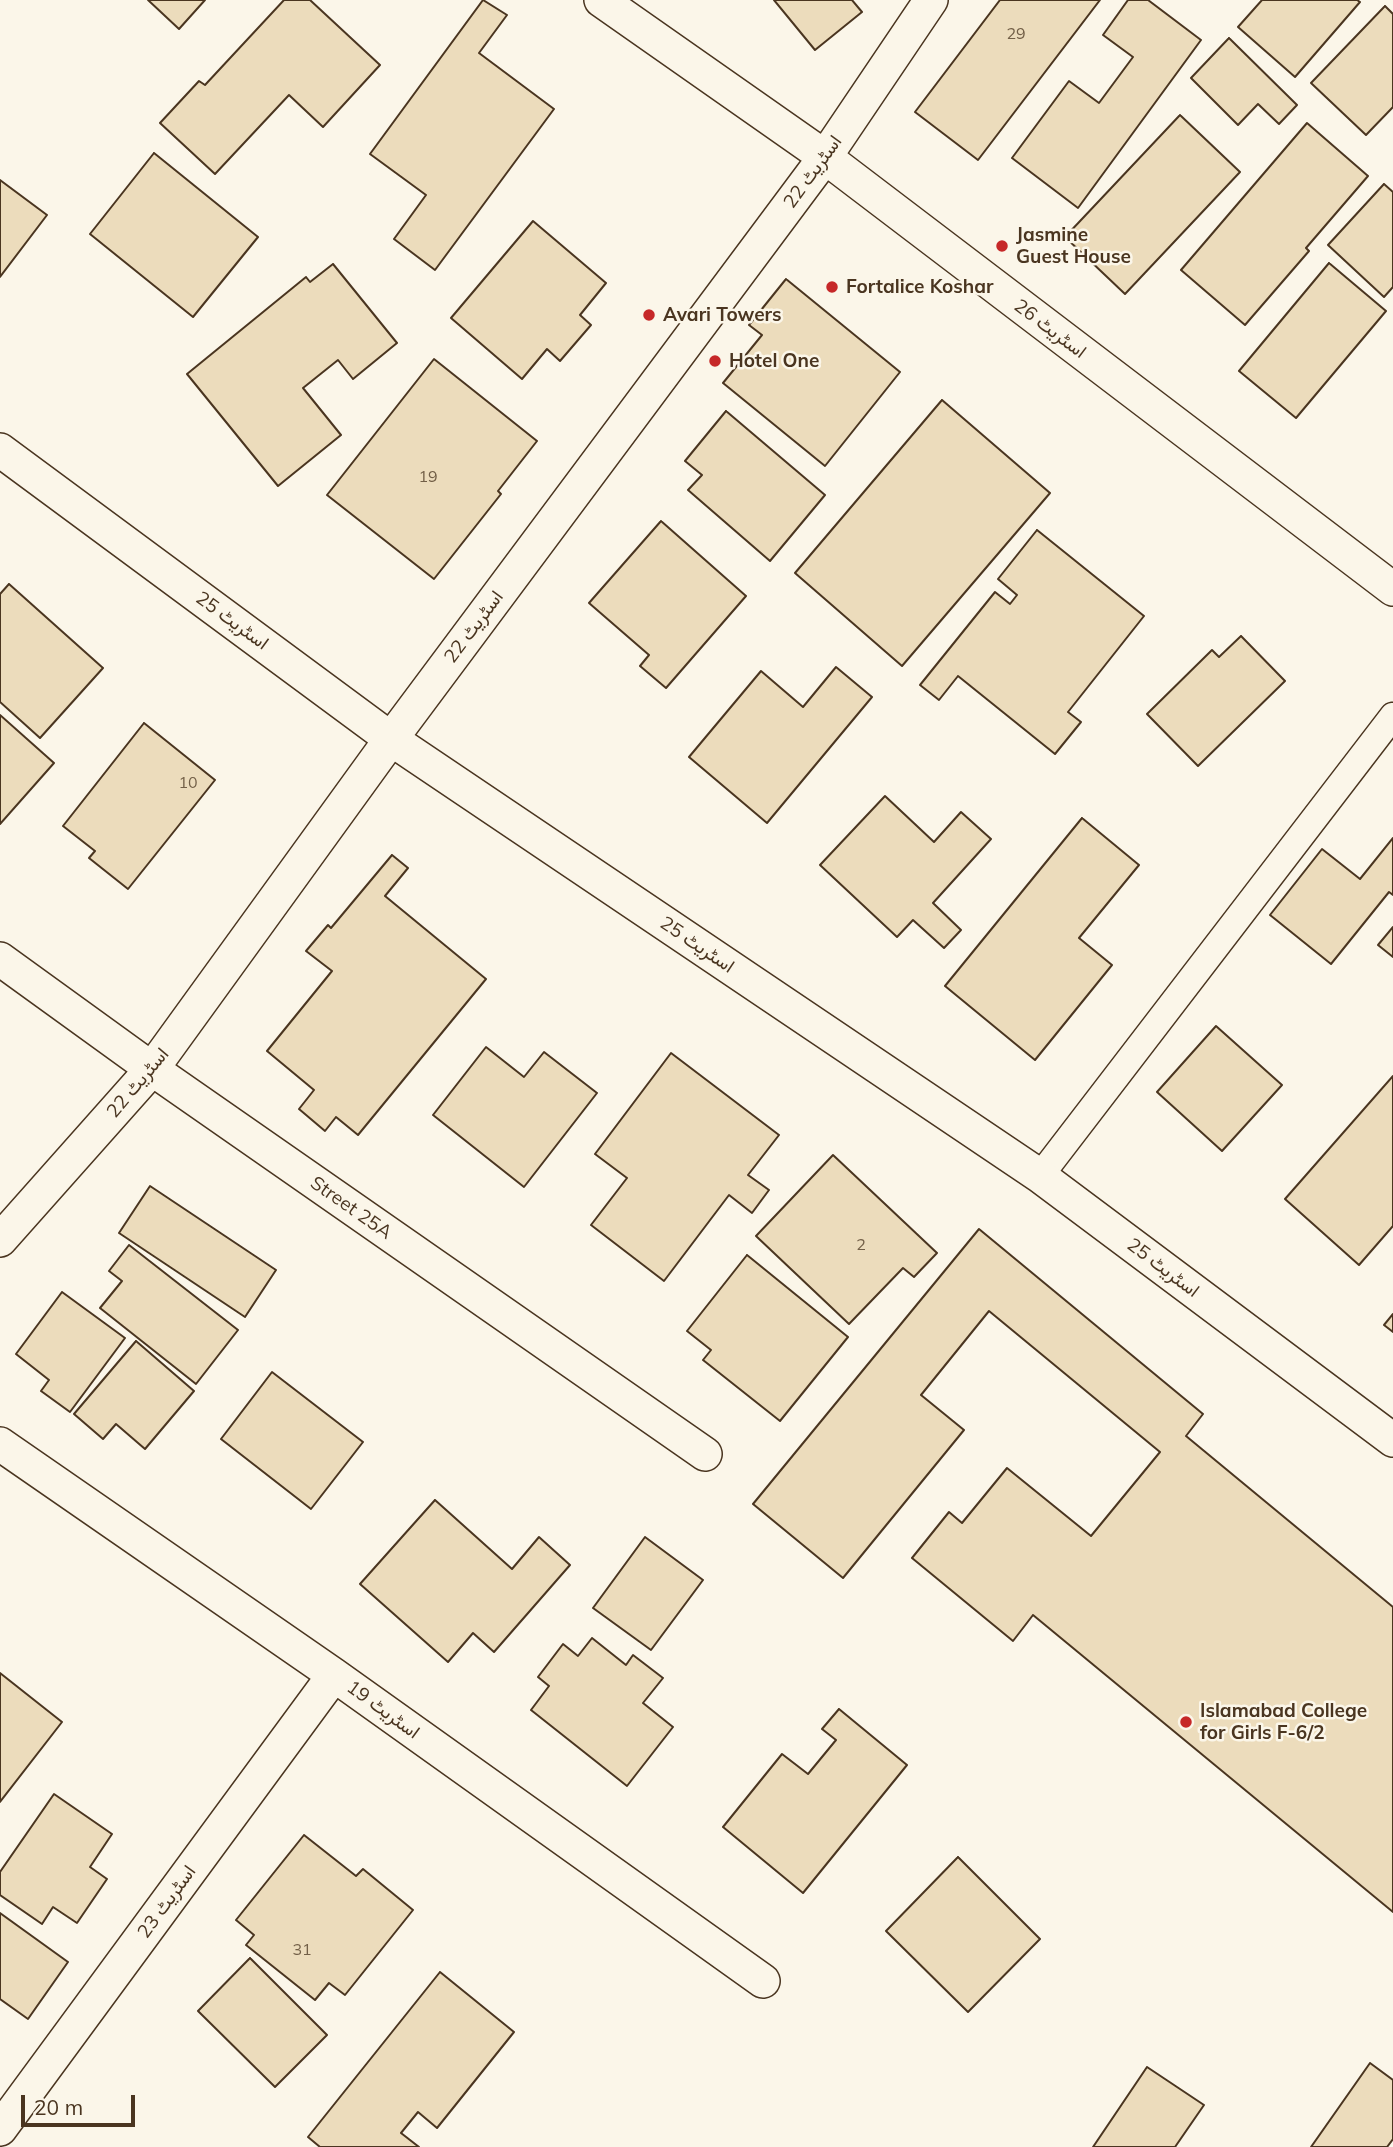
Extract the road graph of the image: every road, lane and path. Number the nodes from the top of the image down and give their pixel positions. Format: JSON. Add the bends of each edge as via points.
{"nodes":[{"id":1,"x":601,"y":0,"type":"edge"},
{"id":2,"x":931,"y":0,"type":"edge"},
{"id":3,"x":824,"y":157,"type":"junction"},
{"id":4,"x":0,"y":450,"type":"edge"},
{"id":5,"x":1393,"y":589,"type":"edge"},
{"id":6,"x":1393,"y":716,"type":"edge"},
{"id":7,"x":391,"y":738,"type":"junction"},
{"id":8,"x":0,"y":959,"type":"edge"},
{"id":9,"x":152,"y":1069,"type":"junction"},
{"id":10,"x":1040,"y":1176,"type":"junction"},
{"id":11,"x":0,"y":1240,"type":"edge"},
{"id":12,"x":1393,"y":1440,"type":"edge"},
{"id":13,"x":0,"y":1444,"type":"edge"},
{"id":14,"x":705,"y":1454,"type":"dead end"},
{"id":15,"x":334,"y":1675,"type":"junction"},
{"id":16,"x":763,"y":1981,"type":"dead end"},
{"id":17,"x":0,"y":2129,"type":"edge"}],
"edges":[{"from":1,"to":3,"type":"street","name":"اسٹریٹ 26"},
{"from":2,"to":3,"type":"street","name":"اسٹریٹ 22"},
{"from":3,"to":5,"type":"street","name":"اسٹریٹ 26"},
{"from":3,"to":7,"type":"street","name":"اسٹریٹ 22"},
{"from":4,"to":7,"type":"street","name":"اسٹریٹ 25"},
{"from":6,"to":10,"type":"street"},
{"from":7,"to":9,"type":"street","name":"اسٹریٹ 22"},
{"from":7,"to":10,"type":"street","name":"اسٹریٹ 25"},
{"from":8,"to":9,"type":"street","name":"Street 25A"},
{"from":9,"to":11,"type":"street","name":"اسٹریٹ 22"},
{"from":9,"to":14,"type":"street","name":"Street 25A"},
{"from":10,"to":12,"type":"street","name":"اسٹریٹ 25"},
{"from":13,"to":15,"type":"street","name":"اسٹریٹ 19"},
{"from":15,"to":16,"type":"street","name":"اسٹریٹ 19"},
{"from":15,"to":17,"type":"street","name":"اسٹریٹ 23"}]}
